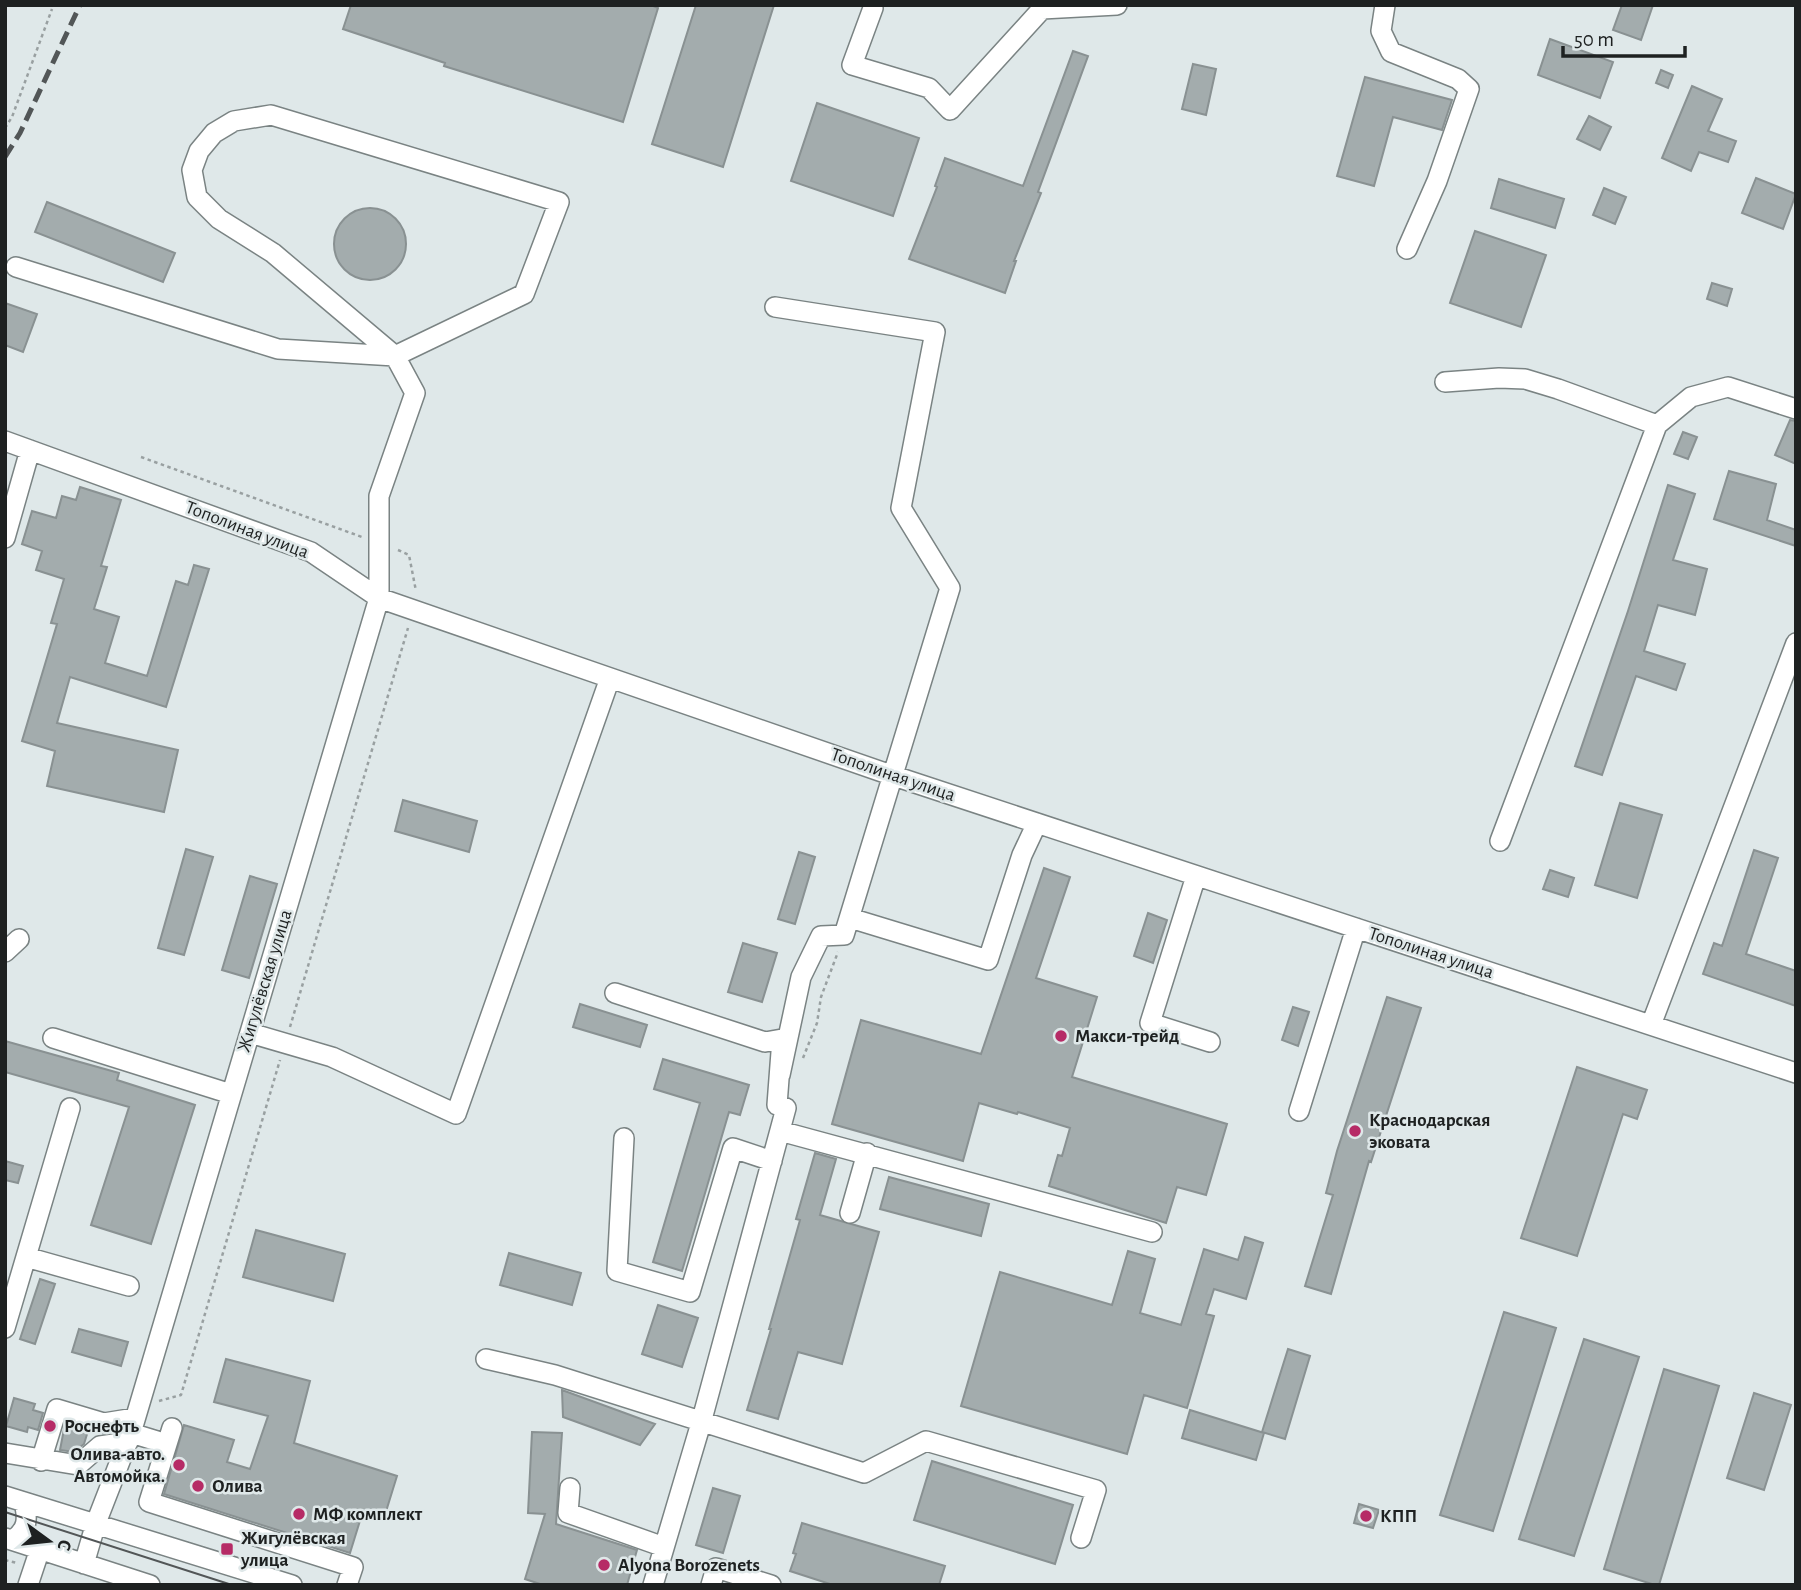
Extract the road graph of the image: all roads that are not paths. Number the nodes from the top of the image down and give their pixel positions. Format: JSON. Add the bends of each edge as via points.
{"nodes":[{"id":1,"x":1116,"y":5,"type":"edge"},
{"id":2,"x":1385,"y":5,"type":"edge"},
{"id":3,"x":873,"y":8,"type":"dead end"},
{"id":4,"x":1407,"y":249,"type":"dead end"},
{"id":5,"x":16,"y":267,"type":"dead end"},
{"id":6,"x":775,"y":307,"type":"dead end"},
{"id":7,"x":395,"y":356,"type":"junction"},
{"id":8,"x":1445,"y":382,"type":"dead end"},
{"id":9,"x":1796,"y":409,"type":"edge"},
{"id":10,"x":1657,"y":425,"type":"junction"},
{"id":11,"x":5,"y":441,"type":"edge"},
{"id":12,"x":30,"y":450,"type":"junction"},
{"id":13,"x":5,"y":538,"type":"edge"},
{"id":14,"x":379,"y":598,"type":"junction"},
{"id":15,"x":1796,"y":643,"type":"edge"},
{"id":16,"x":610,"y":678,"type":"junction"},
{"id":17,"x":891,"y":775,"type":"junction"},
{"id":18,"x":1037,"y":823,"type":"junction"},
{"id":19,"x":1500,"y":841,"type":"dead end"},
{"id":20,"x":1196,"y":876,"type":"junction"},
{"id":21,"x":847,"y":927,"type":"junction"},
{"id":22,"x":1356,"y":928,"type":"junction"},
{"id":23,"x":615,"y":993,"type":"dead end"},
{"id":24,"x":1651,"y":1026,"type":"junction"},
{"id":25,"x":250,"y":1033,"type":"junction"},
{"id":26,"x":52,"y":1038,"type":"dead end"},
{"id":27,"x":1210,"y":1042,"type":"dead end"},
{"id":28,"x":1796,"y":1073,"type":"edge"},
{"id":29,"x":780,"y":1074,"type":"junction"},
{"id":30,"x":231,"y":1094,"type":"junction"},
{"id":31,"x":70,"y":1108,"type":"dead end"},
{"id":32,"x":1299,"y":1111,"type":"dead end"},
{"id":33,"x":780,"y":1131,"type":"junction"},
{"id":34,"x":624,"y":1138,"type":"dead end"},
{"id":35,"x":867,"y":1153,"type":"junction"},
{"id":36,"x":772,"y":1161,"type":"junction"},
{"id":37,"x":850,"y":1213,"type":"dead end"},
{"id":38,"x":1152,"y":1232,"type":"dead end"},
{"id":39,"x":26,"y":1257,"type":"junction"},
{"id":40,"x":129,"y":1286,"type":"dead end"},
{"id":41,"x":5,"y":1328,"type":"edge"},
{"id":42,"x":486,"y":1359,"type":"dead end"},
{"id":43,"x":701,"y":1423,"type":"junction"},
{"id":44,"x":131,"y":1431,"type":"junction"},
{"id":45,"x":5,"y":1453,"type":"edge"},
{"id":46,"x":41,"y":1461,"type":"junction"},
{"id":47,"x":570,"y":1488,"type":"dead end"},
{"id":48,"x":15,"y":1499,"type":"edge"},
{"id":49,"x":106,"y":1526,"type":"junction"},
{"id":50,"x":1081,"y":1538,"type":"dead end"},
{"id":51,"x":9,"y":1539,"type":"edge"},
{"id":52,"x":664,"y":1547,"type":"junction"},
{"id":53,"x":40,"y":1549,"type":"junction"},
{"id":54,"x":83,"y":1564,"type":"junction"},
{"id":55,"x":106,"y":1572,"type":"junction"},
{"id":56,"x":128,"y":1581,"type":"edge"},
{"id":57,"x":28,"y":1585,"type":"edge"},
{"id":58,"x":150,"y":1585,"type":"edge"},
{"id":59,"x":292,"y":1585,"type":"edge"},
{"id":60,"x":347,"y":1585,"type":"edge"},
{"id":61,"x":653,"y":1585,"type":"edge"},
{"id":62,"x":711,"y":1585,"type":"edge"},
{"id":63,"x":771,"y":1585,"type":"edge"}],
"edges":[{"from":1,"to":3,"type":"street","via":[[1042,9],[950,110],[929,88],[852,65]]},
{"from":2,"to":4,"type":"street","via":[[1381,31],[1391,52],[1458,79],[1469,89]]},
{"from":5,"to":7,"type":"street","via":[[278,349]]},
{"from":6,"to":17,"type":"street","via":[[935,332],[901,508],[950,588]]},
{"from":7,"to":7,"type":"street","via":[[197,197],[192,170],[199,151],[214,133],[234,121],[271,115],[559,202],[524,294]]},
{"from":7,"to":14,"type":"street","name":"Жигулёвская улица","via":[[415,393],[379,496]]},
{"from":8,"to":10,"type":"street","via":[[1525,379]]},
{"from":9,"to":10,"type":"street","via":[[1728,387],[1691,397]]},
{"from":10,"to":19,"type":"street"},
{"from":11,"to":12,"type":"street","name":"Тополиная улица"},
{"from":12,"to":13,"type":"street"},
{"from":12,"to":14,"type":"street","name":"Тополиная улица","via":[[311,552]]},
{"from":14,"to":16,"type":"street","name":"Тополиная улица"},
{"from":14,"to":25,"type":"street","name":"Жигулёвская улица"},
{"from":15,"to":24,"type":"street"},
{"from":16,"to":17,"type":"street","name":"Тополиная улица"},
{"from":16,"to":25,"type":"street","via":[[456,1114],[332,1057]]},
{"from":17,"to":18,"type":"street","name":"Тополиная улица"},
{"from":17,"to":21,"type":"street"},
{"from":18,"to":20,"type":"street","name":"Тополиная улица"},
{"from":18,"to":21,"type":"street","via":[[988,960]]},
{"from":20,"to":22,"type":"street","name":"Тополиная улица"},
{"from":20,"to":27,"type":"street","via":[[1150,1023]]},
{"from":21,"to":29,"type":"street","via":[[821,936],[801,977]]},
{"from":22,"to":24,"type":"street","name":"Тополиная улица"},
{"from":22,"to":32,"type":"street"},
{"from":23,"to":29,"type":"street","via":[[765,1042],[782,1039]]},
{"from":24,"to":28,"type":"street","name":"Тополиная улица"},
{"from":25,"to":30,"type":"street","name":"Жигулёвская улица"},
{"from":26,"to":30,"type":"street"},
{"from":29,"to":33,"type":"street","via":[[777,1105],[786,1108]]},
{"from":30,"to":44,"type":"street","name":"Жигулёвская улица"},
{"from":31,"to":39,"type":"street"},
{"from":33,"to":35,"type":"street"},
{"from":33,"to":36,"type":"street"},
{"from":34,"to":36,"type":"street","via":[[617,1271],[690,1293],[733,1148]]},
{"from":35,"to":37,"type":"street"},
{"from":35,"to":38,"type":"street"},
{"from":36,"to":43,"type":"street"},
{"from":39,"to":40,"type":"street"},
{"from":39,"to":41,"type":"street"},
{"from":42,"to":43,"type":"street","via":[[555,1375]]},
{"from":43,"to":50,"type":"street","via":[[864,1473],[926,1441],[1096,1490]]},
{"from":43,"to":52,"type":"street"},
{"from":44,"to":46,"type":"street","via":[[100,1446],[78,1465]]},
{"from":44,"to":46,"type":"street","via":[[57,1409]]},
{"from":44,"to":49,"type":"street","name":"Жигулёвская улица"},
{"from":44,"to":60,"type":"street","via":[[169,1436],[149,1502],[353,1567]]},
{"from":45,"to":46,"type":"street"},
{"from":47,"to":52,"type":"street","via":[[568,1513]]},
{"from":48,"to":49,"type":"street"},
{"from":48,"to":51,"type":"street","via":[[27,1523],[22,1533]]},
{"from":49,"to":54,"type":"street"},
{"from":49,"to":55,"type":"street","via":[[100,1560]]},
{"from":49,"to":59,"type":"street"},
{"from":51,"to":53,"type":"street"},
{"from":52,"to":61,"type":"street"},
{"from":53,"to":54,"type":"street"},
{"from":53,"to":57,"type":"street"},
{"from":54,"to":55,"type":"street"},
{"from":55,"to":56,"type":"street"},
{"from":56,"to":58,"type":"street"},
{"from":62,"to":63,"type":"street","via":[[716,1568]]}]}
